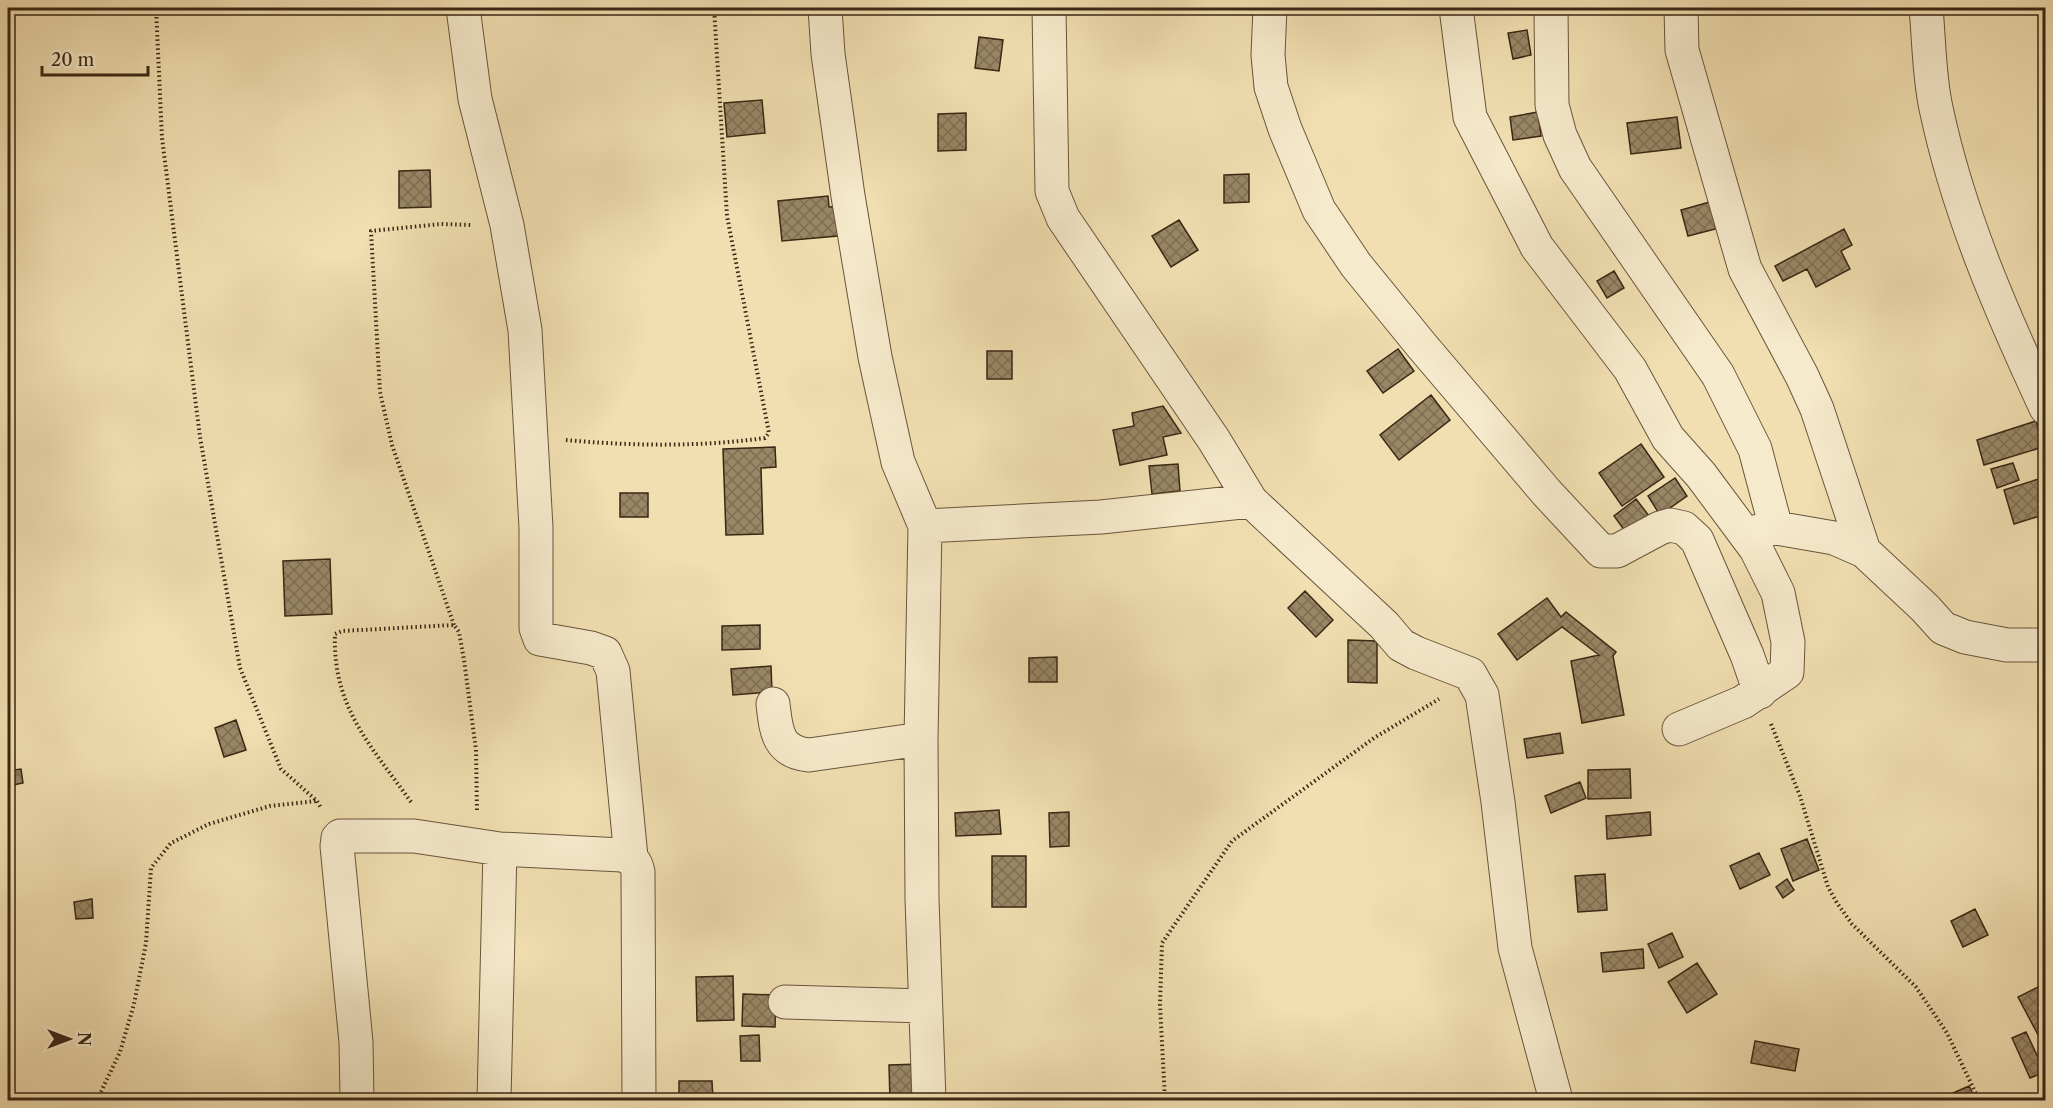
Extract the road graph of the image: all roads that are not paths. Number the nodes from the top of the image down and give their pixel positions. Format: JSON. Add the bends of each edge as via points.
{"nodes":[{"id":1,"x":463,"y":8,"type":"edge"},
{"id":2,"x":825,"y":8,"type":"edge"},
{"id":3,"x":1049,"y":8,"type":"edge"},
{"id":4,"x":1270,"y":8,"type":"edge"},
{"id":5,"x":1456,"y":8,"type":"edge"},
{"id":6,"x":1551,"y":8,"type":"edge"},
{"id":7,"x":1681,"y":8,"type":"edge"},
{"id":8,"x":1926,"y":8,"type":"edge"},
{"id":9,"x":2046,"y":408,"type":"edge"},
{"id":10,"x":1251,"y":501,"type":"junction"},
{"id":11,"x":925,"y":526,"type":"junction"},
{"id":12,"x":1776,"y":528,"type":"junction"},
{"id":13,"x":1743,"y":533,"type":"junction"},
{"id":14,"x":1864,"y":551,"type":"junction"},
{"id":15,"x":2046,"y":645,"type":"edge"},
{"id":16,"x":1760,"y":692,"type":"junction"},
{"id":17,"x":773,"y":704,"type":"dead end"},
{"id":18,"x":1679,"y":729,"type":"dead end"},
{"id":19,"x":921,"y":740,"type":"junction"},
{"id":20,"x":488,"y":848,"type":"junction"},
{"id":21,"x":631,"y":857,"type":"junction"},
{"id":22,"x":785,"y":1002,"type":"dead end"},
{"id":23,"x":925,"y":1006,"type":"junction"},
{"id":24,"x":357,"y":1101,"type":"edge"},
{"id":25,"x":494,"y":1101,"type":"edge"},
{"id":26,"x":639,"y":1101,"type":"edge"},
{"id":27,"x":929,"y":1101,"type":"edge"},
{"id":28,"x":1556,"y":1101,"type":"edge"}],
"edges":[{"from":1,"to":21,"type":"street","via":[[475,99],[507,225],[525,330],[536,528],[536,628],[540,639],[606,653],[613,671]]},
{"from":2,"to":11,"type":"street","via":[[848,196],[875,357],[898,462]]},
{"from":3,"to":10,"type":"street","via":[[1052,191],[1063,218]]},
{"from":4,"to":16,"type":"street","via":[[1271,87],[1319,210],[1356,265],[1546,493],[1601,551],[1617,551],[1670,525],[1684,528],[1697,540],[1748,655]]},
{"from":5,"to":13,"type":"street","via":[[1470,117],[1537,247],[1630,369],[1668,438]]},
{"from":6,"to":12,"type":"street","via":[[1552,105],[1560,135],[1575,168],[1718,375],[1755,449]]},
{"from":7,"to":14,"type":"street","via":[[1682,50],[1745,269],[1817,409]]},
{"from":8,"to":9,"type":"street","via":[[1935,106],[1956,187],[1984,269]]},
{"from":10,"to":11,"type":"street","via":[[1101,517]]},
{"from":10,"to":28,"type":"street","via":[[1401,645],[1470,674],[1482,695],[1515,948]]},
{"from":11,"to":19,"type":"street"},
{"from":12,"to":13,"type":"street"},
{"from":12,"to":14,"type":"street","via":[[1834,538]]},
{"from":13,"to":16,"type":"street","via":[[1756,549],[1778,593],[1788,642],[1787,672]]},
{"from":14,"to":15,"type":"street","via":[[1943,628],[1965,637],[2007,645]]},
{"from":16,"to":18,"type":"street"},
{"from":17,"to":19,"type":"street","via":[[780,737],[787,748],[798,754]]},
{"from":19,"to":23,"type":"street"},
{"from":20,"to":21,"type":"street"},
{"from":20,"to":24,"type":"street","via":[[414,836],[338,838],[356,1042]]},
{"from":20,"to":25,"type":"street"},
{"from":21,"to":26,"type":"street","via":[[638,872]]},
{"from":22,"to":23,"type":"street"},
{"from":23,"to":27,"type":"street"}]}
